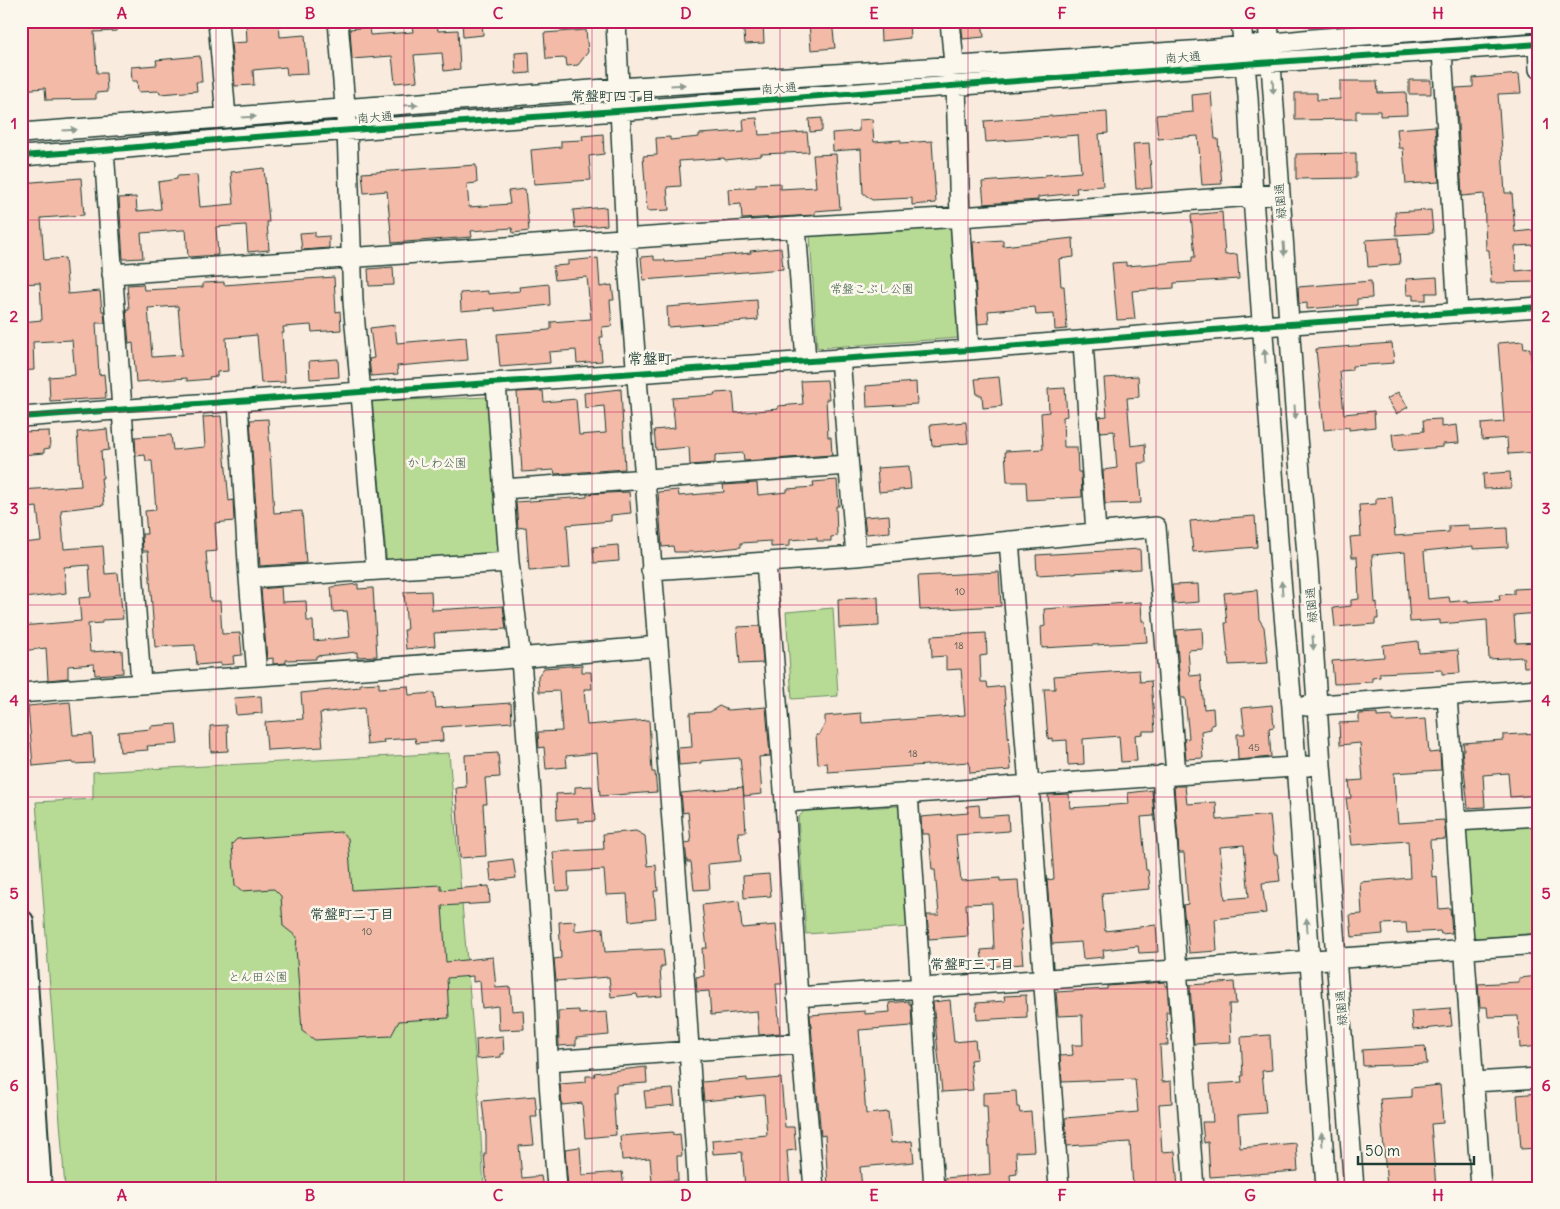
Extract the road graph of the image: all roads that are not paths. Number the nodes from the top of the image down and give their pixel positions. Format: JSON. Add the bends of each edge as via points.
{"nodes":[{"id":1,"x":218,"y":21,"type":"edge"},
{"id":2,"x":338,"y":21,"type":"edge"},
{"id":3,"x":616,"y":21,"type":"edge"},
{"id":4,"x":950,"y":21,"type":"edge"},
{"id":5,"x":1241,"y":21,"type":"edge"},
{"id":6,"x":1268,"y":21,"type":"edge"},
{"id":7,"x":1539,"y":22,"type":"edge"},
{"id":8,"x":1454,"y":25,"type":"edge"},
{"id":9,"x":1270,"y":43,"type":"junction"},
{"id":10,"x":1538,"y":44,"type":"edge"},
{"id":11,"x":1442,"y":51,"type":"junction"},
{"id":12,"x":1243,"y":55,"type":"junction"},
{"id":13,"x":1271,"y":62,"type":"junction"},
{"id":14,"x":955,"y":66,"type":"junction"},
{"id":15,"x":1539,"y":69,"type":"edge"},
{"id":16,"x":956,"y":86,"type":"junction"},
{"id":17,"x":620,"y":88,"type":"junction"},
{"id":18,"x":346,"y":110,"type":"junction"},
{"id":19,"x":621,"y":111,"type":"junction"},
{"id":20,"x":226,"y":118,"type":"junction"},
{"id":21,"x":347,"y":130,"type":"junction"},
{"id":22,"x":21,"y":133,"type":"edge"},
{"id":23,"x":104,"y":150,"type":"junction"},
{"id":24,"x":21,"y":156,"type":"edge"},
{"id":25,"x":1280,"y":194,"type":"junction"},
{"id":26,"x":1253,"y":196,"type":"junction"},
{"id":27,"x":960,"y":217,"type":"junction"},
{"id":28,"x":796,"y":227,"type":"junction"},
{"id":29,"x":626,"y":239,"type":"junction"},
{"id":30,"x":350,"y":258,"type":"junction"},
{"id":31,"x":112,"y":274,"type":"junction"},
{"id":32,"x":1539,"y":307,"type":"edge"},
{"id":33,"x":1458,"y":313,"type":"junction"},
{"id":34,"x":1289,"y":324,"type":"junction"},
{"id":35,"x":1262,"y":326,"type":"junction"},
{"id":36,"x":1083,"y":342,"type":"junction"},
{"id":37,"x":969,"y":350,"type":"junction"},
{"id":38,"x":840,"y":358,"type":"junction"},
{"id":39,"x":806,"y":361,"type":"junction"},
{"id":40,"x":637,"y":373,"type":"junction"},
{"id":41,"x":496,"y":383,"type":"junction"},
{"id":42,"x":360,"y":392,"type":"junction"},
{"id":43,"x":238,"y":402,"type":"junction"},
{"id":44,"x":122,"y":410,"type":"junction"},
{"id":45,"x":21,"y":417,"type":"edge"},
{"id":46,"x":848,"y":465,"type":"junction"},
{"id":47,"x":644,"y":480,"type":"junction"},
{"id":48,"x":503,"y":489,"type":"junction"},
{"id":49,"x":1096,"y":533,"type":"junction"},
{"id":50,"x":1009,"y":542,"type":"junction"},
{"id":51,"x":856,"y":556,"type":"junction"},
{"id":52,"x":508,"y":562,"type":"junction"},
{"id":53,"x":766,"y":562,"type":"junction"},
{"id":54,"x":376,"y":570,"type":"junction"},
{"id":55,"x":651,"y":570,"type":"junction"},
{"id":56,"x":249,"y":578,"type":"junction"},
{"id":57,"x":658,"y":646,"type":"junction"},
{"id":58,"x":521,"y":659,"type":"junction"},
{"id":59,"x":257,"y":675,"type":"junction"},
{"id":60,"x":142,"y":684,"type":"junction"},
{"id":61,"x":1539,"y":689,"type":"edge"},
{"id":62,"x":21,"y":693,"type":"edge"},
{"id":63,"x":1447,"y":696,"type":"junction"},
{"id":64,"x":1317,"y":704,"type":"junction"},
{"id":65,"x":1292,"y":707,"type":"junction"},
{"id":66,"x":1322,"y":765,"type":"junction"},
{"id":67,"x":1296,"y":767,"type":"junction"},
{"id":68,"x":1169,"y":774,"type":"junction"},
{"id":69,"x":1030,"y":785,"type":"junction"},
{"id":70,"x":908,"y":793,"type":"junction"},
{"id":71,"x":785,"y":802,"type":"junction"},
{"id":72,"x":1539,"y":816,"type":"edge"},
{"id":73,"x":1456,"y":822,"type":"junction"},
{"id":74,"x":21,"y":922,"type":"edge"},
{"id":75,"x":1539,"y":944,"type":"edge"},
{"id":76,"x":1466,"y":949,"type":"junction"},
{"id":77,"x":1338,"y":959,"type":"junction"},
{"id":78,"x":1309,"y":960,"type":"junction"},
{"id":79,"x":23,"y":968,"type":"edge"},
{"id":80,"x":1178,"y":969,"type":"junction"},
{"id":81,"x":1043,"y":978,"type":"junction"},
{"id":82,"x":921,"y":989,"type":"junction"},
{"id":83,"x":797,"y":997,"type":"junction"},
{"id":84,"x":801,"y":1043,"type":"junction"},
{"id":85,"x":688,"y":1051,"type":"junction"},
{"id":86,"x":549,"y":1061,"type":"junction"},
{"id":87,"x":1539,"y":1078,"type":"edge"},
{"id":88,"x":1474,"y":1082,"type":"junction"},
{"id":89,"x":39,"y":1188,"type":"edge"},
{"id":90,"x":557,"y":1188,"type":"edge"},
{"id":91,"x":698,"y":1188,"type":"edge"},
{"id":92,"x":814,"y":1188,"type":"edge"},
{"id":93,"x":934,"y":1188,"type":"edge"},
{"id":94,"x":1059,"y":1188,"type":"edge"},
{"id":95,"x":1194,"y":1188,"type":"edge"},
{"id":96,"x":1326,"y":1188,"type":"edge"},
{"id":97,"x":1354,"y":1188,"type":"edge"},
{"id":98,"x":1481,"y":1188,"type":"edge"}],
"edges":[{"from":1,"to":20,"type":"street"},
{"from":2,"to":18,"type":"street"},
{"from":3,"to":17,"type":"street"},
{"from":4,"to":14,"type":"street"},
{"from":5,"to":12,"type":"street"},
{"from":6,"to":9,"type":"street","name":"緑園通"},
{"from":7,"to":8,"type":"street","name":"南大通"},
{"from":8,"to":9,"type":"street","name":"南大通"},
{"from":9,"to":12,"type":"street","name":"南大通"},
{"from":9,"to":13,"type":"street","name":"緑園通"},
{"from":10,"to":11,"type":"street","name":"南大通"},
{"from":10,"to":15,"type":"street"},
{"from":11,"to":13,"type":"street","name":"南大通"},
{"from":11,"to":33,"type":"street"},
{"from":12,"to":13,"type":"street","name":"南大通"},
{"from":12,"to":14,"type":"street","name":"南大通","via":[[1205,50]]},
{"from":12,"to":16,"type":"street","name":"南大通"},
{"from":12,"to":26,"type":"street"},
{"from":13,"to":25,"type":"street","name":"緑園通","one_way":true},
{"from":14,"to":16,"type":"street"},
{"from":17,"to":14,"type":"street","name":"南大通","one_way":true},
{"from":16,"to":19,"type":"street","name":"南大通"},
{"from":16,"to":27,"type":"street"},
{"from":18,"to":17,"type":"street","name":"南大通","one_way":true},
{"from":17,"to":19,"type":"street"},
{"from":20,"to":18,"type":"street","name":"南大通","one_way":true},
{"from":18,"to":21,"type":"street"},
{"from":19,"to":21,"type":"street","name":"南大通"},
{"from":19,"to":29,"type":"street"},
{"from":22,"to":20,"type":"street","name":"南大通","one_way":true},
{"from":21,"to":23,"type":"street","name":"南大通"},
{"from":21,"to":30,"type":"street"},
{"from":23,"to":24,"type":"street","name":"南大通"},
{"from":23,"to":31,"type":"street"},
{"from":25,"to":26,"type":"street"},
{"from":25,"to":34,"type":"street","name":"緑園通","one_way":true},
{"from":26,"to":27,"type":"street"},
{"from":26,"to":35,"type":"street"},
{"from":27,"to":28,"type":"street"},
{"from":27,"to":37,"type":"street"},
{"from":28,"to":29,"type":"street"},
{"from":28,"to":39,"type":"street"},
{"from":29,"to":30,"type":"street"},
{"from":29,"to":40,"type":"street"},
{"from":30,"to":31,"type":"street"},
{"from":30,"to":42,"type":"street"},
{"from":31,"to":44,"type":"street"},
{"from":32,"to":33,"type":"street"},
{"from":33,"to":34,"type":"street"},
{"from":34,"to":35,"type":"street"},
{"from":34,"to":64,"type":"street","name":"緑園通","one_way":true},
{"from":35,"to":36,"type":"street"},
{"from":65,"to":35,"type":"street","one_way":true},
{"from":36,"to":37,"type":"street"},
{"from":36,"to":49,"type":"street"},
{"from":37,"to":38,"type":"street"},
{"from":38,"to":39,"type":"street"},
{"from":38,"to":46,"type":"street"},
{"from":39,"to":40,"type":"street"},
{"from":40,"to":41,"type":"street"},
{"from":40,"to":47,"type":"street"},
{"from":41,"to":42,"type":"street"},
{"from":41,"to":48,"type":"street"},
{"from":42,"to":43,"type":"street"},
{"from":42,"to":54,"type":"street"},
{"from":43,"to":44,"type":"street"},
{"from":43,"to":56,"type":"street"},
{"from":44,"to":45,"type":"street"},
{"from":44,"to":60,"type":"street"},
{"from":46,"to":47,"type":"street"},
{"from":46,"to":51,"type":"street"},
{"from":47,"to":48,"type":"street"},
{"from":47,"to":55,"type":"street"},
{"from":48,"to":52,"type":"street"},
{"from":49,"to":50,"type":"street"},
{"from":49,"to":68,"type":"street","via":[[1156,527]]},
{"from":50,"to":51,"type":"street"},
{"from":50,"to":69,"type":"street"},
{"from":51,"to":53,"type":"street"},
{"from":52,"to":54,"type":"street"},
{"from":52,"to":58,"type":"street"},
{"from":53,"to":55,"type":"street"},
{"from":53,"to":71,"type":"street"},
{"from":54,"to":56,"type":"street"},
{"from":55,"to":57,"type":"street"},
{"from":56,"to":59,"type":"street"},
{"from":57,"to":58,"type":"street"},
{"from":57,"to":85,"type":"street"},
{"from":58,"to":59,"type":"street"},
{"from":58,"to":86,"type":"street"},
{"from":59,"to":60,"type":"street"},
{"from":60,"to":62,"type":"street"},
{"from":61,"to":63,"type":"street"},
{"from":63,"to":64,"type":"street"},
{"from":63,"to":73,"type":"street"},
{"from":64,"to":65,"type":"street"},
{"from":64,"to":66,"type":"street","name":"緑園通"},
{"from":65,"to":67,"type":"street"},
{"from":66,"to":67,"type":"street"},
{"from":66,"to":77,"type":"street","name":"緑園通"},
{"from":67,"to":68,"type":"street"},
{"from":78,"to":67,"type":"street","one_way":true},
{"from":68,"to":69,"type":"street"},
{"from":68,"to":80,"type":"street"},
{"from":69,"to":70,"type":"street"},
{"from":69,"to":81,"type":"street"},
{"from":70,"to":71,"type":"street"},
{"from":70,"to":82,"type":"street"},
{"from":71,"to":83,"type":"street"},
{"from":72,"to":73,"type":"street"},
{"from":73,"to":76,"type":"street"},
{"from":74,"to":79,"type":"main road"},
{"from":75,"to":76,"type":"street"},
{"from":76,"to":77,"type":"street"},
{"from":76,"to":88,"type":"street"},
{"from":77,"to":78,"type":"street"},
{"from":77,"to":97,"type":"street","name":"緑園通"},
{"from":78,"to":80,"type":"street"},
{"from":96,"to":78,"type":"street","one_way":true},
{"from":79,"to":89,"type":"main road"},
{"from":80,"to":81,"type":"street"},
{"from":80,"to":95,"type":"street"},
{"from":81,"to":82,"type":"street"},
{"from":81,"to":94,"type":"street"},
{"from":82,"to":83,"type":"street"},
{"from":82,"to":93,"type":"street"},
{"from":83,"to":84,"type":"street"},
{"from":84,"to":85,"type":"street"},
{"from":84,"to":92,"type":"street"},
{"from":85,"to":86,"type":"street"},
{"from":85,"to":91,"type":"street"},
{"from":86,"to":90,"type":"street"},
{"from":87,"to":88,"type":"street"},
{"from":88,"to":98,"type":"street"}]}
